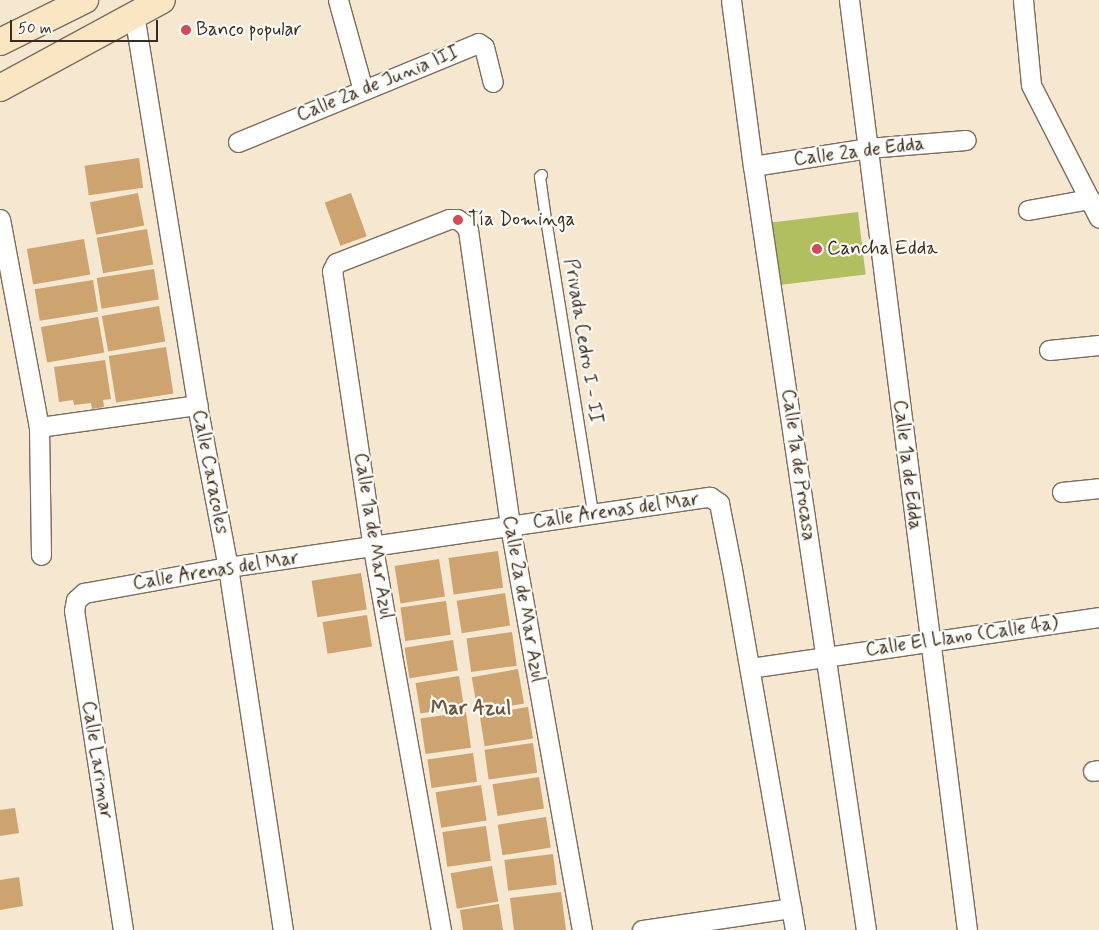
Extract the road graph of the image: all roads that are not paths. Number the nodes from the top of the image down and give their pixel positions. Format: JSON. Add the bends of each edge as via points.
{"nodes":[{"id":1,"x":85,"y":0,"type":"edge"},
{"id":2,"x":162,"y":0,"type":"edge"},
{"id":3,"x":338,"y":0,"type":"edge"},
{"id":4,"x":731,"y":0,"type":"edge"},
{"id":5,"x":849,"y":0,"type":"edge"},
{"id":6,"x":1023,"y":0,"type":"edge"},
{"id":7,"x":134,"y":14,"type":"junction"},
{"id":8,"x":0,"y":42,"type":"edge"},
{"id":9,"x":493,"y":82,"type":"dead end"},
{"id":10,"x":0,"y":88,"type":"edge"},
{"id":11,"x":363,"y":90,"type":"junction"},
{"id":12,"x":966,"y":140,"type":"dead end"},
{"id":13,"x":238,"y":142,"type":"dead end"},
{"id":14,"x":868,"y":148,"type":"junction"},
{"id":15,"x":753,"y":166,"type":"junction"},
{"id":16,"x":542,"y":175,"type":"dead end"},
{"id":17,"x":1090,"y":199,"type":"junction"},
{"id":18,"x":1028,"y":210,"type":"dead end"},
{"id":19,"x":1099,"y":218,"type":"edge"},
{"id":20,"x":0,"y":219,"type":"edge"},
{"id":21,"x":450,"y":219,"type":"joint"},
{"id":22,"x":1099,"y":345,"type":"edge"},
{"id":23,"x":1049,"y":350,"type":"dead end"},
{"id":24,"x":197,"y":404,"type":"junction"},
{"id":25,"x":39,"y":426,"type":"junction"},
{"id":26,"x":1099,"y":488,"type":"edge"},
{"id":27,"x":1062,"y":492,"type":"dead end"},
{"id":28,"x":593,"y":513,"type":"junction"},
{"id":29,"x":510,"y":526,"type":"junction"},
{"id":30,"x":374,"y":548,"type":"junction"},
{"id":31,"x":41,"y":555,"type":"dead end"},
{"id":32,"x":228,"y":567,"type":"junction"},
{"id":33,"x":84,"y":593,"type":"joint"},
{"id":34,"x":1099,"y":618,"type":"edge"},
{"id":35,"x":930,"y":642,"type":"junction"},
{"id":36,"x":826,"y":656,"type":"junction"},
{"id":37,"x":750,"y":668,"type":"junction"},
{"id":38,"x":791,"y":908,"type":"junction"},
{"id":39,"x":123,"y":930,"type":"edge"},
{"id":40,"x":283,"y":930,"type":"edge"},
{"id":41,"x":441,"y":930,"type":"edge"},
{"id":42,"x":582,"y":930,"type":"edge"},
{"id":43,"x":642,"y":930,"type":"edge"},
{"id":44,"x":795,"y":930,"type":"edge"},
{"id":45,"x":866,"y":930,"type":"edge"},
{"id":46,"x":967,"y":930,"type":"edge"}],
"edges":[{"from":1,"to":8,"type":"main road"},
{"from":2,"to":7,"type":"main road"},
{"from":3,"to":11,"type":"street"},
{"from":4,"to":15,"type":"street","name":"Calle 1a de Procasa"},
{"from":5,"to":14,"type":"street","name":"Calle 1a de Edda"},
{"from":6,"to":17,"type":"street","via":[[1031,85]]},
{"from":7,"to":10,"type":"main road"},
{"from":7,"to":24,"type":"street","name":"Calle Caracoles"},
{"from":9,"to":11,"type":"street","name":"Calle 2a de Junia III","via":[[484,47],[478,44]]},
{"from":11,"to":13,"type":"street","name":"Calle 2a de Junia III"},
{"from":12,"to":14,"type":"street","name":"Calle 2a de Edda"},
{"from":14,"to":15,"type":"street","name":"Calle 2a de Edda"},
{"from":14,"to":35,"type":"street","name":"Calle 1a de Edda"},
{"from":15,"to":36,"type":"street","name":"Calle 1a de Procasa"},
{"from":16,"to":28,"type":"lane","name":"Privada Cedro I - II","via":[[546,219]]},
{"from":17,"to":18,"type":"street"},
{"from":17,"to":19,"type":"street"},
{"from":20,"to":25,"type":"street"},
{"from":21,"to":29,"type":"street","name":"Calle 2a de Mar Azul","via":[[457,219],[468,230]]},
{"from":21,"to":30,"type":"street","name":"Calle 1a de Mar Azul","via":[[336,263],[332,271]]},
{"from":22,"to":23,"type":"street"},
{"from":24,"to":25,"type":"street"},
{"from":24,"to":32,"type":"street","name":"Calle Caracoles"},
{"from":25,"to":31,"type":"street"},
{"from":26,"to":27,"type":"street"},
{"from":28,"to":29,"type":"street","name":"Calle Arenas del Mar"},
{"from":28,"to":37,"type":"street","name":"Calle Arenas del Mar","via":[[710,497],[716,499]]},
{"from":29,"to":30,"type":"street","name":"Calle Arenas del Mar"},
{"from":29,"to":42,"type":"street","name":"Calle 2a de Mar Azul"},
{"from":30,"to":32,"type":"street","name":"Calle Arenas del Mar"},
{"from":30,"to":41,"type":"street","name":"Calle 1a de Mar Azul"},
{"from":32,"to":33,"type":"street","name":"Calle Arenas del Mar"},
{"from":32,"to":40,"type":"street","name":"Calle Caracoles"},
{"from":33,"to":39,"type":"street","name":"Calle Larimar","via":[[76,600],[74,611]]},
{"from":34,"to":35,"type":"street","name":"Calle El Llano (Calle 4a)"},
{"from":35,"to":36,"type":"street","name":"Calle El Llano (Calle 4a)"},
{"from":35,"to":46,"type":"street","name":"Calle 1a de Edda"},
{"from":36,"to":37,"type":"street","name":"Calle El Llano (Calle 4a)"},
{"from":36,"to":45,"type":"street","name":"Calle 1a de Procasa"},
{"from":37,"to":38,"type":"street","name":"Calle Arenas del Mar"},
{"from":38,"to":43,"type":"street"},
{"from":38,"to":44,"type":"street","name":"Calle Arenas del Mar"}]}
